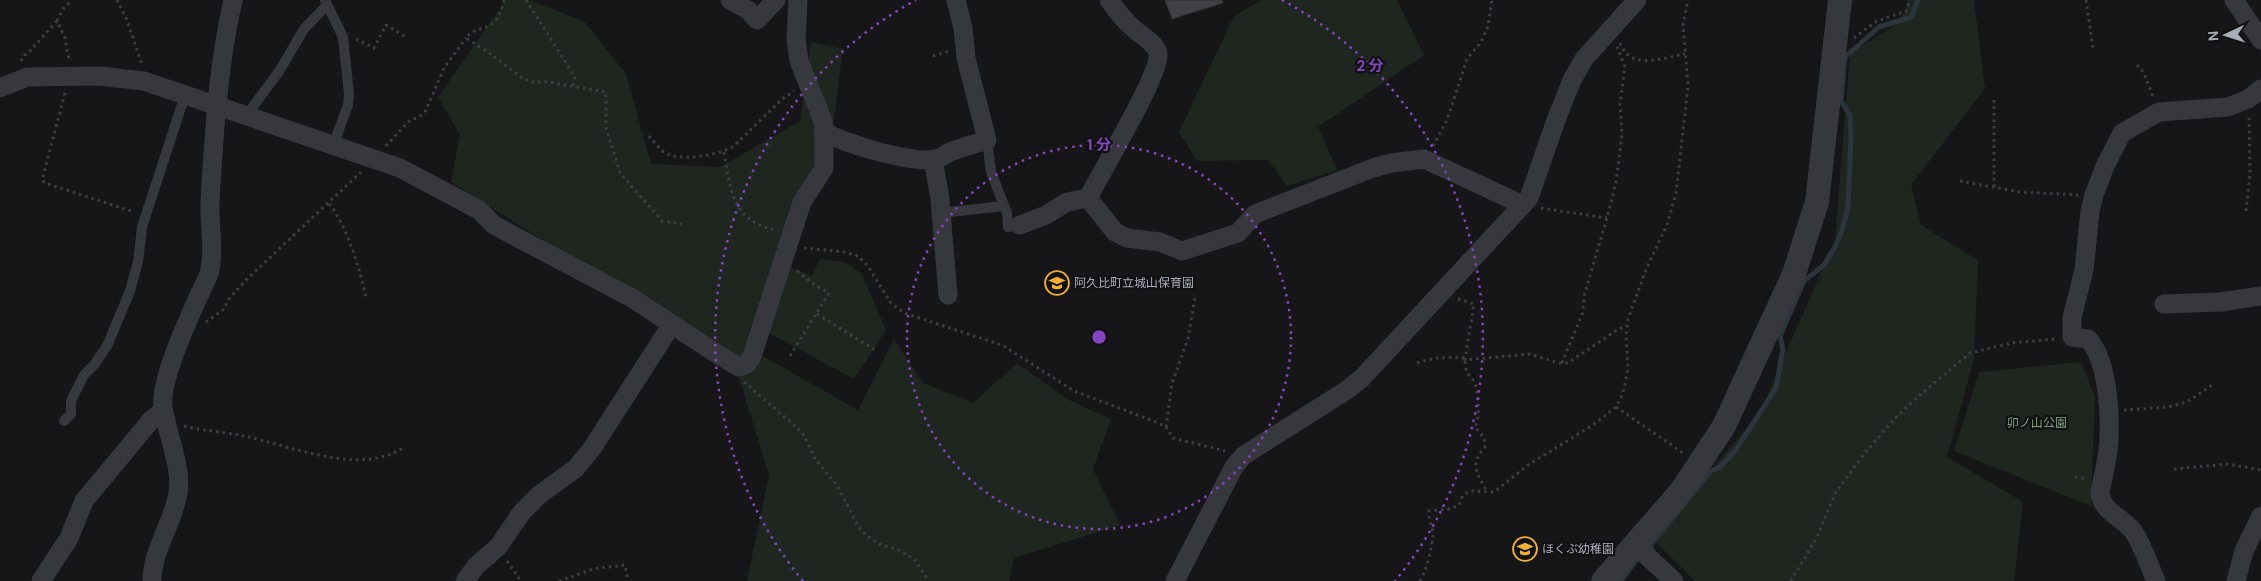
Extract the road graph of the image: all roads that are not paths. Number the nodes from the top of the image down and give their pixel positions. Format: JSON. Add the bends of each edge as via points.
{"nodes":[{"id":1,"x":234,"y":0,"type":"edge"},
{"id":2,"x":730,"y":0,"type":"edge"},
{"id":3,"x":776,"y":0,"type":"edge"},
{"id":4,"x":798,"y":0,"type":"edge"},
{"id":5,"x":956,"y":0,"type":"edge"},
{"id":6,"x":1109,"y":0,"type":"edge"},
{"id":7,"x":1637,"y":0,"type":"edge"},
{"id":8,"x":1840,"y":0,"type":"edge"},
{"id":9,"x":2234,"y":0,"type":"edge"},
{"id":10,"x":326,"y":3,"type":"edge"},
{"id":11,"x":2261,"y":40,"type":"edge"},
{"id":12,"x":0,"y":88,"type":"edge"},
{"id":13,"x":2254,"y":94,"type":"edge"},
{"id":14,"x":185,"y":95,"type":"junction"},
{"id":15,"x":218,"y":106,"type":"junction"},
{"id":16,"x":248,"y":117,"type":"junction"},
{"id":17,"x":824,"y":132,"type":"junction"},
{"id":18,"x":987,"y":140,"type":"junction"},
{"id":19,"x":333,"y":146,"type":"junction"},
{"id":20,"x":933,"y":159,"type":"junction"},
{"id":21,"x":1088,"y":198,"type":"junction"},
{"id":22,"x":1525,"y":204,"type":"junction"},
{"id":23,"x":1003,"y":206,"type":"junction"},
{"id":24,"x":941,"y":213,"type":"junction"},
{"id":25,"x":1020,"y":225,"type":"joint"},
{"id":26,"x":948,"y":295,"type":"dead end"},
{"id":27,"x":2261,"y":296,"type":"edge"},
{"id":28,"x":2164,"y":304,"type":"dead end"},
{"id":29,"x":672,"y":324,"type":"junction"},
{"id":30,"x":64,"y":421,"type":"dead end"},
{"id":31,"x":167,"y":421,"type":"junction"},
{"id":32,"x":2261,"y":516,"type":"edge"},
{"id":33,"x":1634,"y":544,"type":"junction"},
{"id":34,"x":41,"y":581,"type":"edge"},
{"id":35,"x":152,"y":581,"type":"edge"},
{"id":36,"x":465,"y":581,"type":"edge"},
{"id":37,"x":1175,"y":581,"type":"edge"},
{"id":38,"x":1604,"y":581,"type":"edge"},
{"id":39,"x":1674,"y":581,"type":"edge"},
{"id":40,"x":2156,"y":581,"type":"edge"},
{"id":41,"x":2236,"y":581,"type":"edge"}],
"edges":[{"from":1,"to":15,"type":"street"},
{"from":2,"to":3,"type":"street","via":[[748,10],[757,20]]},
{"from":4,"to":17,"type":"street","via":[[796,39],[799,61],[818,106]]},
{"from":5,"to":18,"type":"street","via":[[966,58]]},
{"from":6,"to":21,"type":"street","via":[[1154,46],[1158,60],[1149,86]]},
{"from":7,"to":22,"type":"street","via":[[1584,59],[1572,80]]},
{"from":8,"to":33,"type":"street","via":[[1817,202],[1794,274],[1724,426],[1681,491]]},
{"from":9,"to":11,"type":"street"},
{"from":10,"to":16,"type":"lane","via":[[304,28]]},
{"from":10,"to":19,"type":"lane","via":[[342,34],[349,94]]},
{"from":12,"to":14,"type":"street","via":[[27,77],[99,76],[145,81]]},
{"from":13,"to":40,"type":"street","via":[[2228,107],[2159,112],[2122,132],[2090,211],[2084,270],[2072,318],[2072,337],[2088,339],[2094,346],[2105,381],[2109,436],[2100,500],[2133,531]]},
{"from":14,"to":15,"type":"street"},
{"from":14,"to":30,"type":"lane","via":[[142,226],[138,262],[130,291],[107,346],[84,375],[71,401],[71,414]]},
{"from":15,"to":16,"type":"street"},
{"from":15,"to":31,"type":"street","via":[[210,205],[212,264],[182,335],[164,394]]},
{"from":16,"to":19,"type":"street"},
{"from":17,"to":20,"type":"street","via":[[840,140],[906,157]]},
{"from":17,"to":29,"type":"street","via":[[824,168],[802,202],[747,364],[734,365]]},
{"from":18,"to":20,"type":"street"},
{"from":18,"to":23,"type":"lane","via":[[993,178]]},
{"from":19,"to":29,"type":"street","via":[[400,168],[479,210],[494,225],[632,298]]},
{"from":20,"to":24,"type":"street"},
{"from":21,"to":22,"type":"street","via":[[1115,232],[1126,238],[1160,242],[1182,251],[1238,233],[1255,214],[1391,163],[1424,159]]},
{"from":21,"to":25,"type":"street","via":[[1066,202],[1046,215]]},
{"from":22,"to":37,"type":"street","via":[[1362,378],[1243,456],[1234,467]]},
{"from":23,"to":24,"type":"lane"},
{"from":23,"to":25,"type":"lane","via":[[1008,227]]},
{"from":24,"to":26,"type":"street"},
{"from":27,"to":28,"type":"street","via":[[2221,302]]},
{"from":29,"to":36,"type":"street","via":[[591,450],[575,469],[522,512],[498,547],[476,566]]},
{"from":31,"to":34,"type":"street","via":[[159,414],[152,419],[84,501],[70,538]]},
{"from":31,"to":35,"type":"street","via":[[178,493],[153,564]]},
{"from":32,"to":41,"type":"street","via":[[2244,551]]},
{"from":33,"to":38,"type":"street"},
{"from":33,"to":39,"type":"street"}]}
